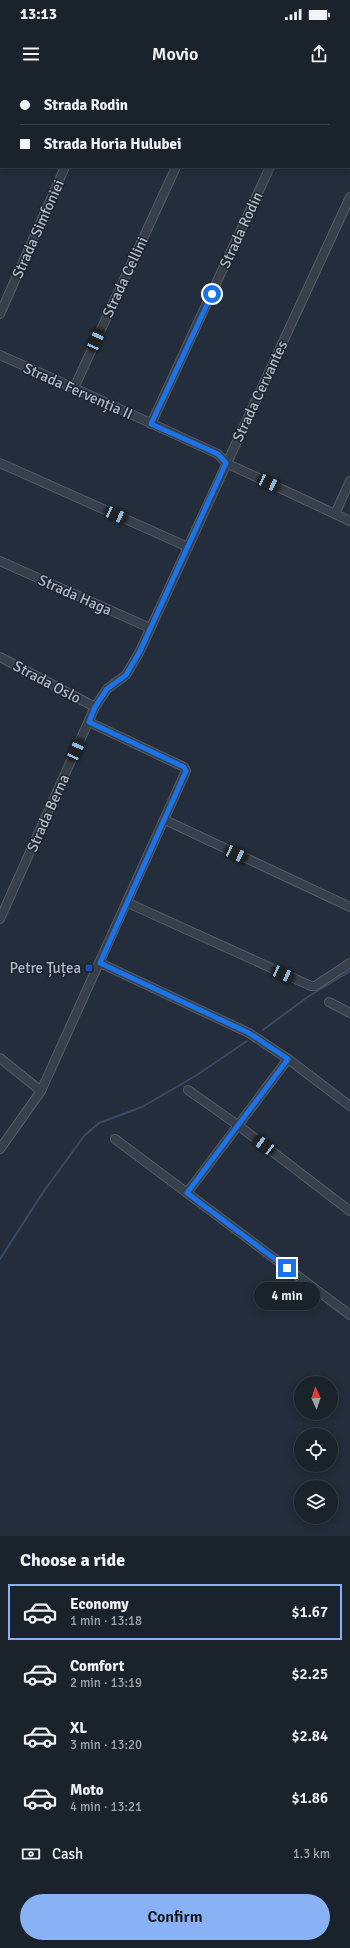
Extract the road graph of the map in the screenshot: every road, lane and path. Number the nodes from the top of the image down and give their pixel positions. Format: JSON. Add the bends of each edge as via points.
{"nodes":[{"id":1,"x":65,"y":168,"type":"edge"},
{"id":2,"x":176,"y":168,"type":"edge"},
{"id":3,"x":270,"y":168,"type":"edge"},
{"id":4,"x":350,"y":196,"type":"edge"},
{"id":5,"x":0,"y":314,"type":"edge"},
{"id":6,"x":0,"y":355,"type":"edge"},
{"id":7,"x":74,"y":388,"type":"junction"},
{"id":8,"x":151,"y":424,"type":"junction"},
{"id":9,"x":0,"y":463,"type":"edge"},
{"id":10,"x":226,"y":463,"type":"junction"},
{"id":11,"x":350,"y":481,"type":"edge"},
{"id":12,"x":335,"y":514,"type":"junction"},
{"id":13,"x":350,"y":521,"type":"edge"},
{"id":14,"x":188,"y":547,"type":"junction"},
{"id":15,"x":0,"y":561,"type":"edge"},
{"id":16,"x":150,"y":628,"type":"junction"},
{"id":17,"x":0,"y":657,"type":"edge"},
{"id":18,"x":95,"y":707,"type":"junction"},
{"id":19,"x":89,"y":722,"type":"junction"},
{"id":20,"x":165,"y":820,"type":"junction"},
{"id":21,"x":128,"y":903,"type":"junction"},
{"id":22,"x":350,"y":907,"type":"edge"},
{"id":23,"x":0,"y":919,"type":"edge"},
{"id":24,"x":100,"y":963,"type":"junction"},
{"id":25,"x":350,"y":963,"type":"edge"},
{"id":26,"x":329,"y":1002,"type":"dead end"},
{"id":27,"x":350,"y":1013,"type":"edge"},
{"id":28,"x":0,"y":1058,"type":"edge"},
{"id":29,"x":288,"y":1059,"type":"junction"},
{"id":30,"x":188,"y":1090,"type":"dead end"},
{"id":31,"x":41,"y":1091,"type":"junction"},
{"id":32,"x":350,"y":1106,"type":"edge"},
{"id":33,"x":239,"y":1126,"type":"junction"},
{"id":34,"x":115,"y":1139,"type":"dead end"},
{"id":35,"x":0,"y":1149,"type":"edge"},
{"id":36,"x":187,"y":1193,"type":"junction"},
{"id":37,"x":350,"y":1211,"type":"edge"},
{"id":38,"x":350,"y":1315,"type":"edge"}],
"edges":[{"from":1,"to":5,"type":"street","name":"Strada Simfoniei"},
{"from":2,"to":7,"type":"street","name":"Strada Cellini"},
{"from":3,"to":8,"type":"street","name":"Strada Rodin"},
{"from":4,"to":10,"type":"street","name":"Strada Cervantes"},
{"from":6,"to":7,"type":"street","name":"Strada Fervenția II"},
{"from":7,"to":8,"type":"street","name":"Strada Fervenția II"},
{"from":8,"to":10,"type":"street","name":"Strada Fervenția II","via":[[218,454]]},
{"from":9,"to":14,"type":"street"},
{"from":10,"to":12,"type":"street","name":"Strada Fervenția II"},
{"from":10,"to":14,"type":"street","name":"Strada Cervantes"},
{"from":11,"to":12,"type":"street"},
{"from":12,"to":13,"type":"street","name":"Strada Fervenția II"},
{"from":14,"to":16,"type":"street","name":"Strada Cervantes"},
{"from":15,"to":16,"type":"street","name":"Strada Haga"},
{"from":16,"to":18,"type":"street","name":"Strada Cervantes","via":[[126,675],[107,689]]},
{"from":17,"to":18,"type":"street","name":"Strada Oslo"},
{"from":18,"to":19,"type":"street","name":"Strada Berna"},
{"from":19,"to":20,"type":"street","via":[[186,769]]},
{"from":19,"to":23,"type":"street","name":"Strada Berna"},
{"from":20,"to":21,"type":"street"},
{"from":20,"to":22,"type":"street"},
{"from":21,"to":24,"type":"street"},
{"from":21,"to":25,"type":"street","via":[[311,986],[315,986]]},
{"from":24,"to":29,"type":"street","via":[[249,1033]]},
{"from":24,"to":31,"type":"street"},
{"from":26,"to":27,"type":"street"},
{"from":28,"to":31,"type":"street"},
{"from":29,"to":32,"type":"street"},
{"from":29,"to":33,"type":"street"},
{"from":30,"to":33,"type":"street"},
{"from":31,"to":35,"type":"street"},
{"from":33,"to":36,"type":"street"},
{"from":33,"to":37,"type":"street"},
{"from":34,"to":36,"type":"street"},
{"from":36,"to":38,"type":"street"}]}
